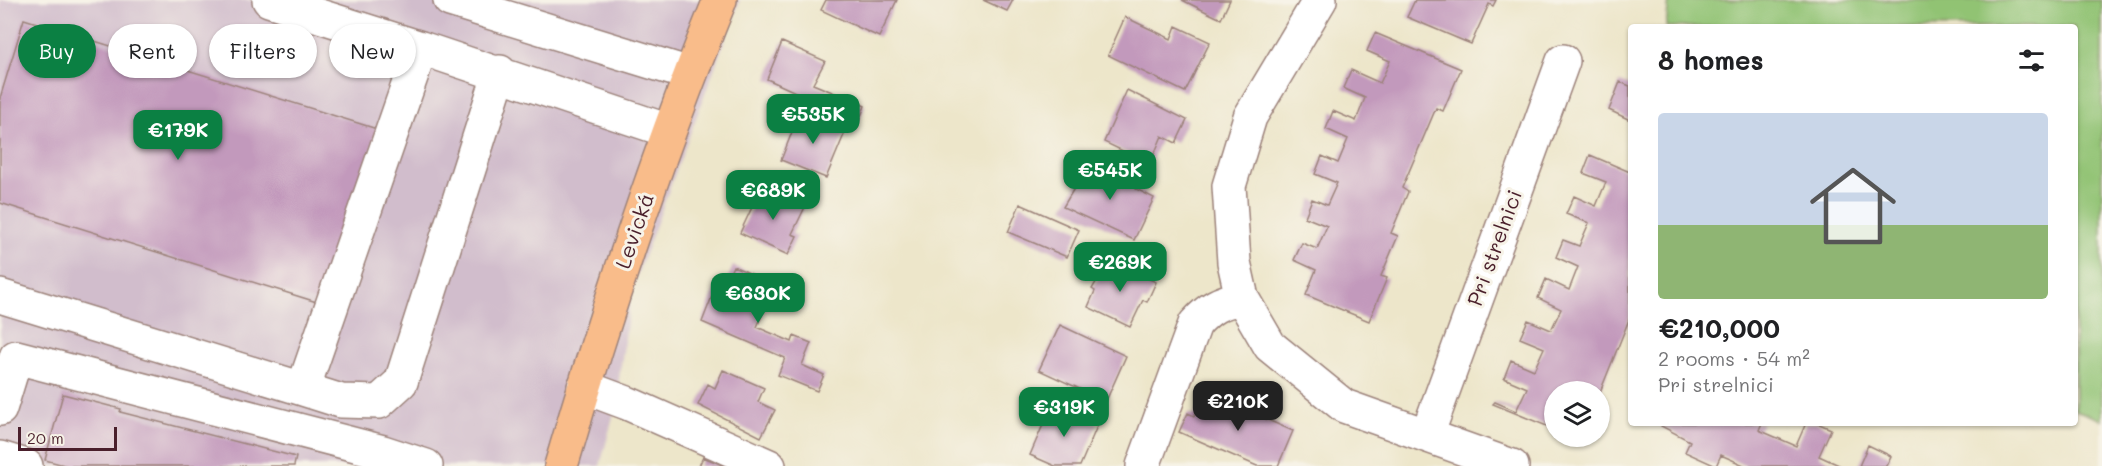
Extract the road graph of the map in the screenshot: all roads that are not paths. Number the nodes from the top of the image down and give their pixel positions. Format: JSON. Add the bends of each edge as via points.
{"nodes":[{"id":1,"x":269,"y":0,"type":"edge"},
{"id":2,"x":450,"y":0,"type":"edge"},
{"id":3,"x":720,"y":0,"type":"edge"},
{"id":4,"x":1320,"y":0,"type":"edge"},
{"id":5,"x":488,"y":5,"type":"edge"},
{"id":6,"x":421,"y":48,"type":"junction"},
{"id":7,"x":1563,"y":62,"type":"dead end"},
{"id":8,"x":500,"y":72,"type":"junction"},
{"id":9,"x":690,"y":74,"type":"junction"},
{"id":10,"x":669,"y":131,"type":"junction"},
{"id":11,"x":0,"y":296,"type":"edge"},
{"id":12,"x":1242,"y":298,"type":"junction"},
{"id":13,"x":584,"y":387,"type":"junction"},
{"id":14,"x":303,"y":389,"type":"junction"},
{"id":15,"x":0,"y":409,"type":"edge"},
{"id":16,"x":1427,"y":435,"type":"junction"},
{"id":17,"x":0,"y":458,"type":"edge"},
{"id":18,"x":409,"y":464,"type":"edge"},
{"id":19,"x":26,"y":466,"type":"edge"},
{"id":20,"x":561,"y":466,"type":"edge"},
{"id":21,"x":769,"y":466,"type":"edge"},
{"id":22,"x":1143,"y":466,"type":"edge"},
{"id":23,"x":1512,"y":466,"type":"edge"}],
"edges":[{"from":1,"to":6,"type":"street"},
{"from":2,"to":5,"type":"street"},
{"from":3,"to":9,"type":"main road","name":"Levická"},
{"from":4,"to":12,"type":"street","via":[[1250,117],[1229,186],[1234,262]]},
{"from":5,"to":9,"type":"street"},
{"from":6,"to":8,"type":"street"},
{"from":6,"to":14,"type":"street"},
{"from":7,"to":16,"type":"street","name":"Pri strelnici"},
{"from":8,"to":10,"type":"street"},
{"from":8,"to":14,"type":"street","via":[[401,382],[379,402],[341,401]]},
{"from":9,"to":10,"type":"main road","name":"Levická"},
{"from":10,"to":13,"type":"main road","name":"Levická","via":[[600,329]]},
{"from":11,"to":14,"type":"street"},
{"from":12,"to":16,"type":"street","via":[[1270,346],[1344,406]]},
{"from":12,"to":22,"type":"street","via":[[1209,308],[1195,324]]},
{"from":13,"to":20,"type":"main road","name":"Levická"},
{"from":13,"to":21,"type":"street"},
{"from":15,"to":18,"type":"street","via":[[16,357]]},
{"from":16,"to":23,"type":"street"},
{"from":17,"to":19,"type":"street"}]}
